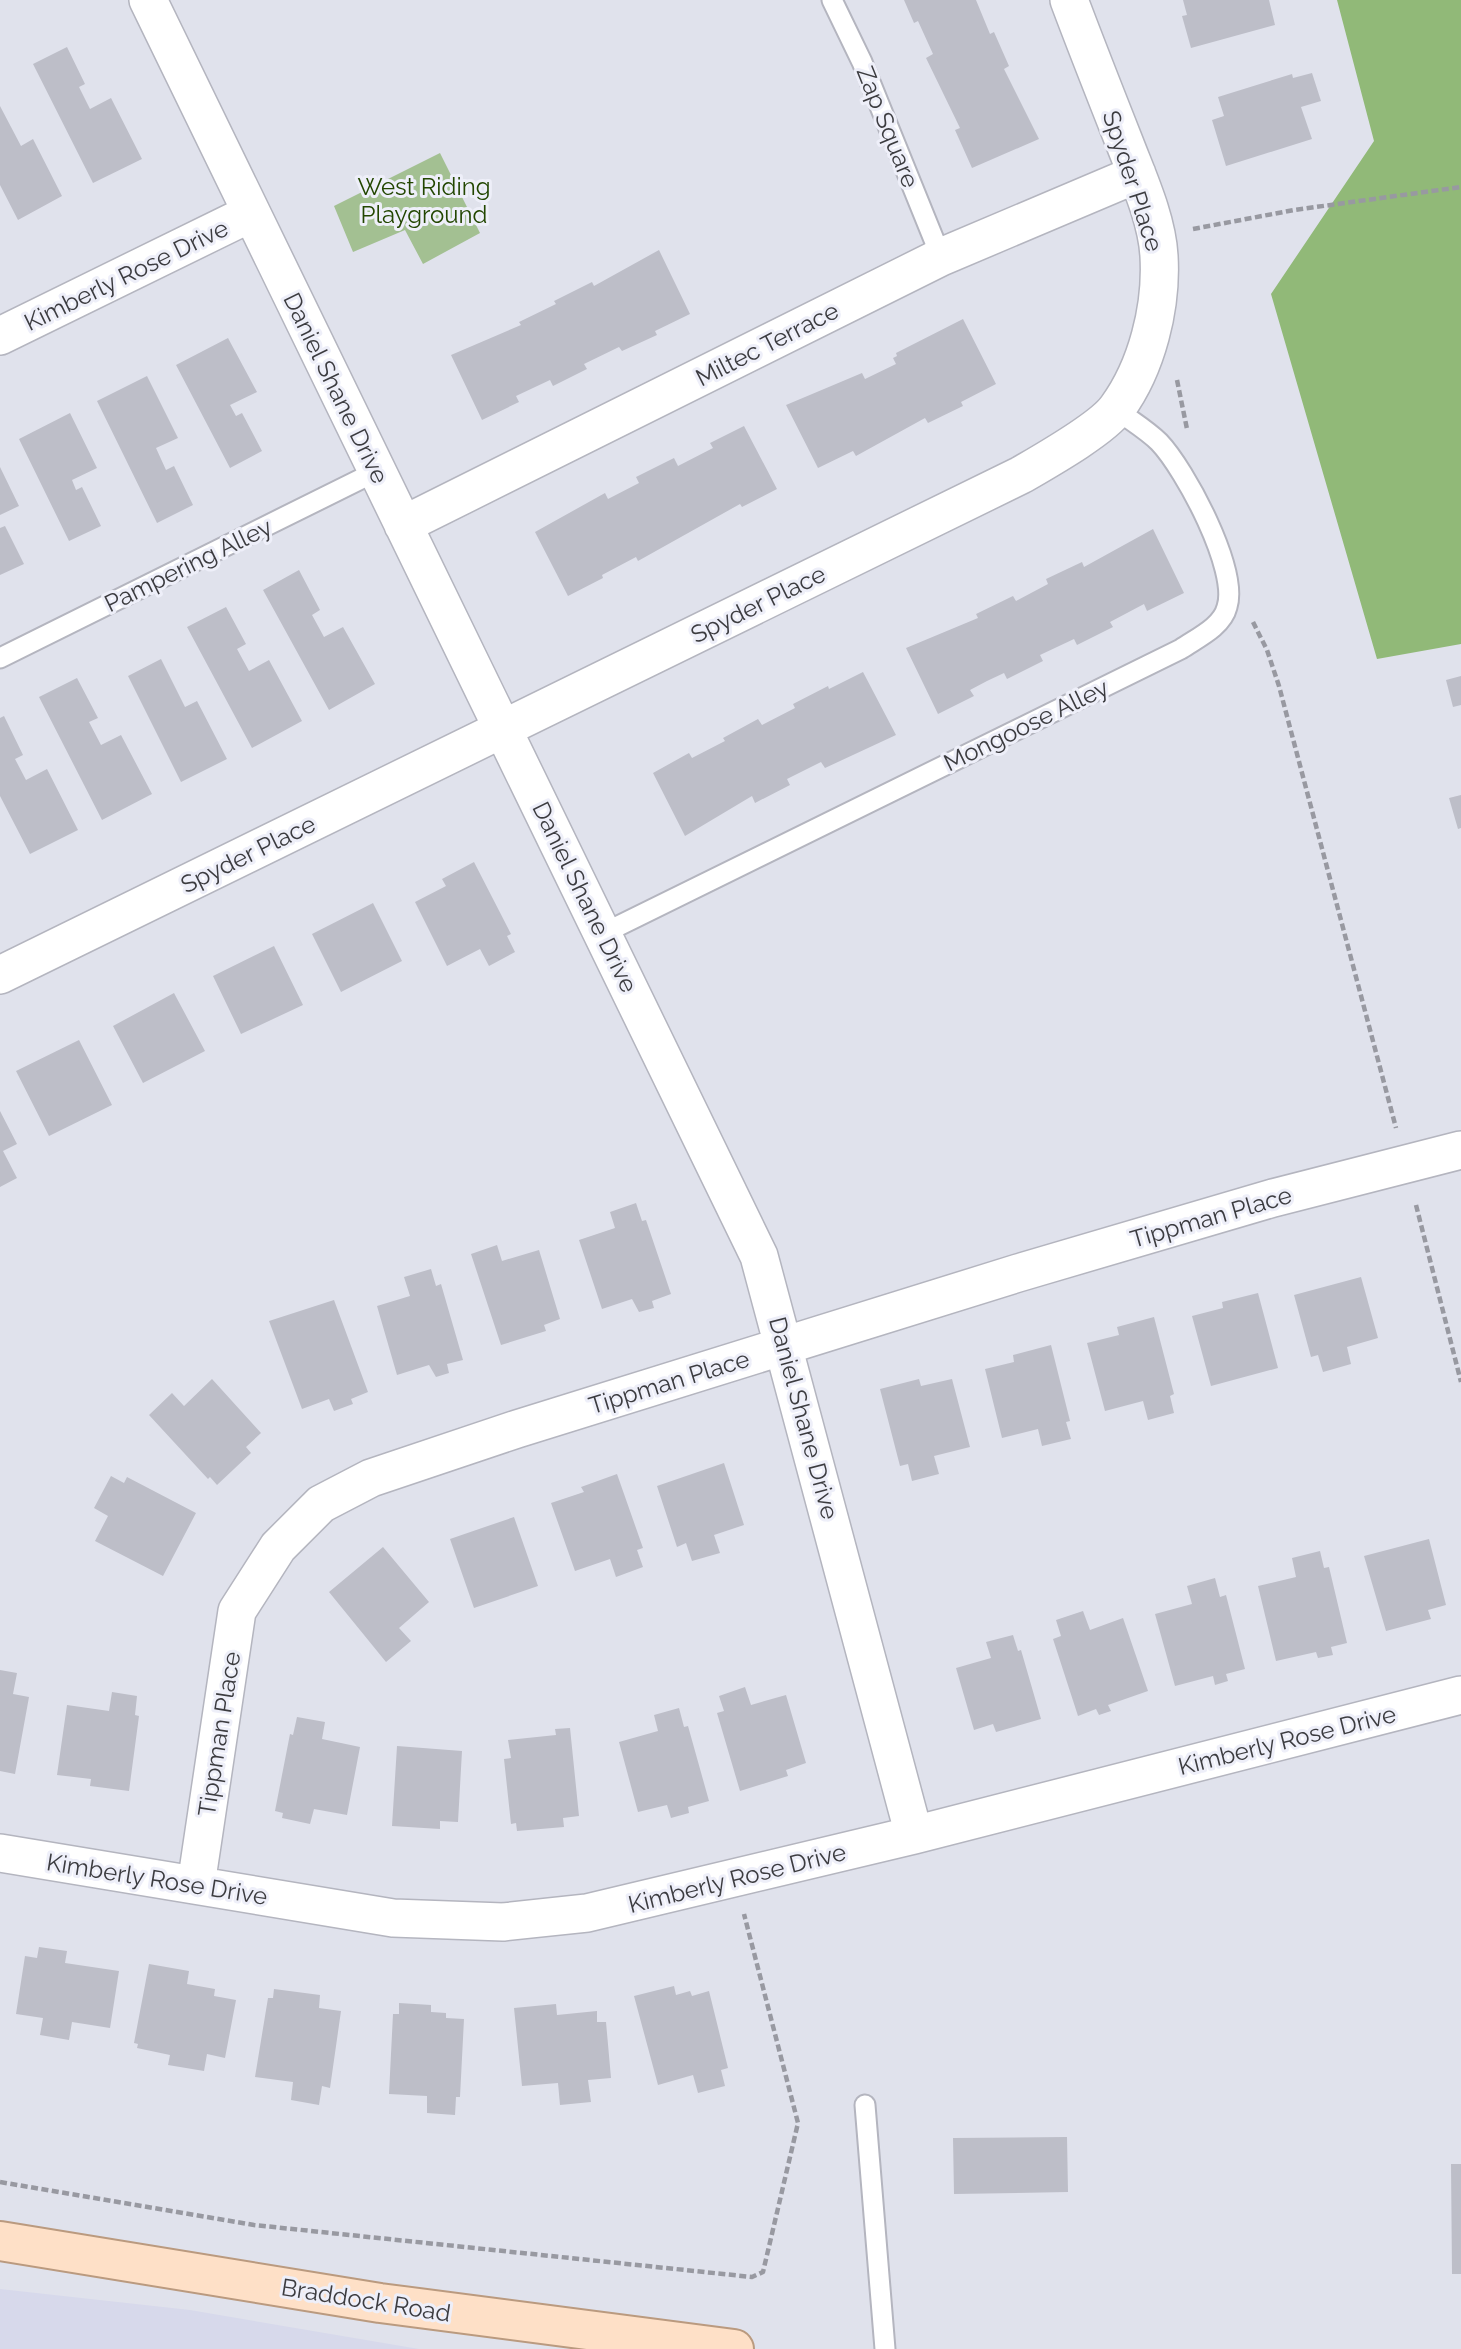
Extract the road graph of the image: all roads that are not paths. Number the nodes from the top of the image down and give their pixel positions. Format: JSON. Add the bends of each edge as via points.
{"nodes":[{"id":1,"x":148,"y":0,"type":"edge"},
{"id":2,"x":832,"y":0,"type":"edge"},
{"id":3,"x":1069,"y":0,"type":"edge"},
{"id":4,"x":1137,"y":174,"type":"junction"},
{"id":5,"x":251,"y":213,"type":"junction"},
{"id":6,"x":941,"y":257,"type":"junction"},
{"id":7,"x":0,"y":336,"type":"edge"},
{"id":8,"x":1117,"y":410,"type":"junction"},
{"id":9,"x":377,"y":471,"type":"junction"},
{"id":10,"x":403,"y":525,"type":"junction"},
{"id":11,"x":0,"y":658,"type":"edge"},
{"id":12,"x":503,"y":730,"type":"junction"},
{"id":13,"x":602,"y":934,"type":"junction"},
{"id":14,"x":0,"y":975,"type":"edge"},
{"id":15,"x":1461,"y":1150,"type":"edge"},
{"id":16,"x":785,"y":1347,"type":"junction"},
{"id":17,"x":1461,"y":1695,"type":"edge"},
{"id":18,"x":914,"y":1835,"type":"junction"},
{"id":19,"x":0,"y":1853,"type":"edge"},
{"id":20,"x":196,"y":1885,"type":"junction"},
{"id":21,"x":865,"y":2105,"type":"dead end"},
{"id":22,"x":0,"y":2241,"type":"edge"},
{"id":23,"x":733,"y":2349,"type":"edge"},
{"id":24,"x":885,"y":2349,"type":"edge"}],
"edges":[{"from":1,"to":5,"type":"street","name":"Daniel Shane Drive"},
{"from":2,"to":6,"type":"lane","name":"Zap Square"},
{"from":3,"to":4,"type":"street","name":"Spyder Place"},
{"from":4,"to":6,"type":"street","name":"Miltec Terrace"},
{"from":4,"to":8,"type":"street","name":"Spyder Place","via":[[1159,254],[1159,291],[1141,362]]},
{"from":5,"to":7,"type":"street","name":"Kimberly Rose Drive"},
{"from":5,"to":9,"type":"street","name":"Daniel Shane Drive"},
{"from":6,"to":10,"type":"street","name":"Miltec Terrace"},
{"from":8,"to":12,"type":"street","name":"Spyder Place","via":[[1021,475]]},
{"from":8,"to":13,"type":"lane","name":"Mongoose Alley","via":[[1158,441],[1176,463],[1209,527],[1230,589],[1218,623],[1181,649]]},
{"from":9,"to":10,"type":"street","name":"Daniel Shane Drive"},
{"from":9,"to":11,"type":"lane","name":"Pampering Alley"},
{"from":10,"to":12,"type":"street","name":"Daniel Shane Drive"},
{"from":12,"to":13,"type":"street","name":"Daniel Shane Drive"},
{"from":12,"to":14,"type":"street","name":"Spyder Place"},
{"from":13,"to":16,"type":"street","name":"Daniel Shane Drive","via":[[759,1256]]},
{"from":15,"to":16,"type":"street","name":"Tippman Place","via":[[1259,1202]]},
{"from":16,"to":18,"type":"street","name":"Daniel Shane Drive"},
{"from":16,"to":20,"type":"street","name":"Tippman Place","via":[[371,1478],[321,1504],[278,1547],[237,1611]]},
{"from":17,"to":18,"type":"street","name":"Kimberly Rose Drive"},
{"from":18,"to":20,"type":"street","name":"Kimberly Rose Drive","via":[[587,1913],[503,1922],[393,1918]]},
{"from":19,"to":20,"type":"street","name":"Kimberly Rose Drive"},
{"from":21,"to":24,"type":"lane"},
{"from":22,"to":23,"type":"main road","name":"Braddock Road","via":[[380,2303]]}]}
